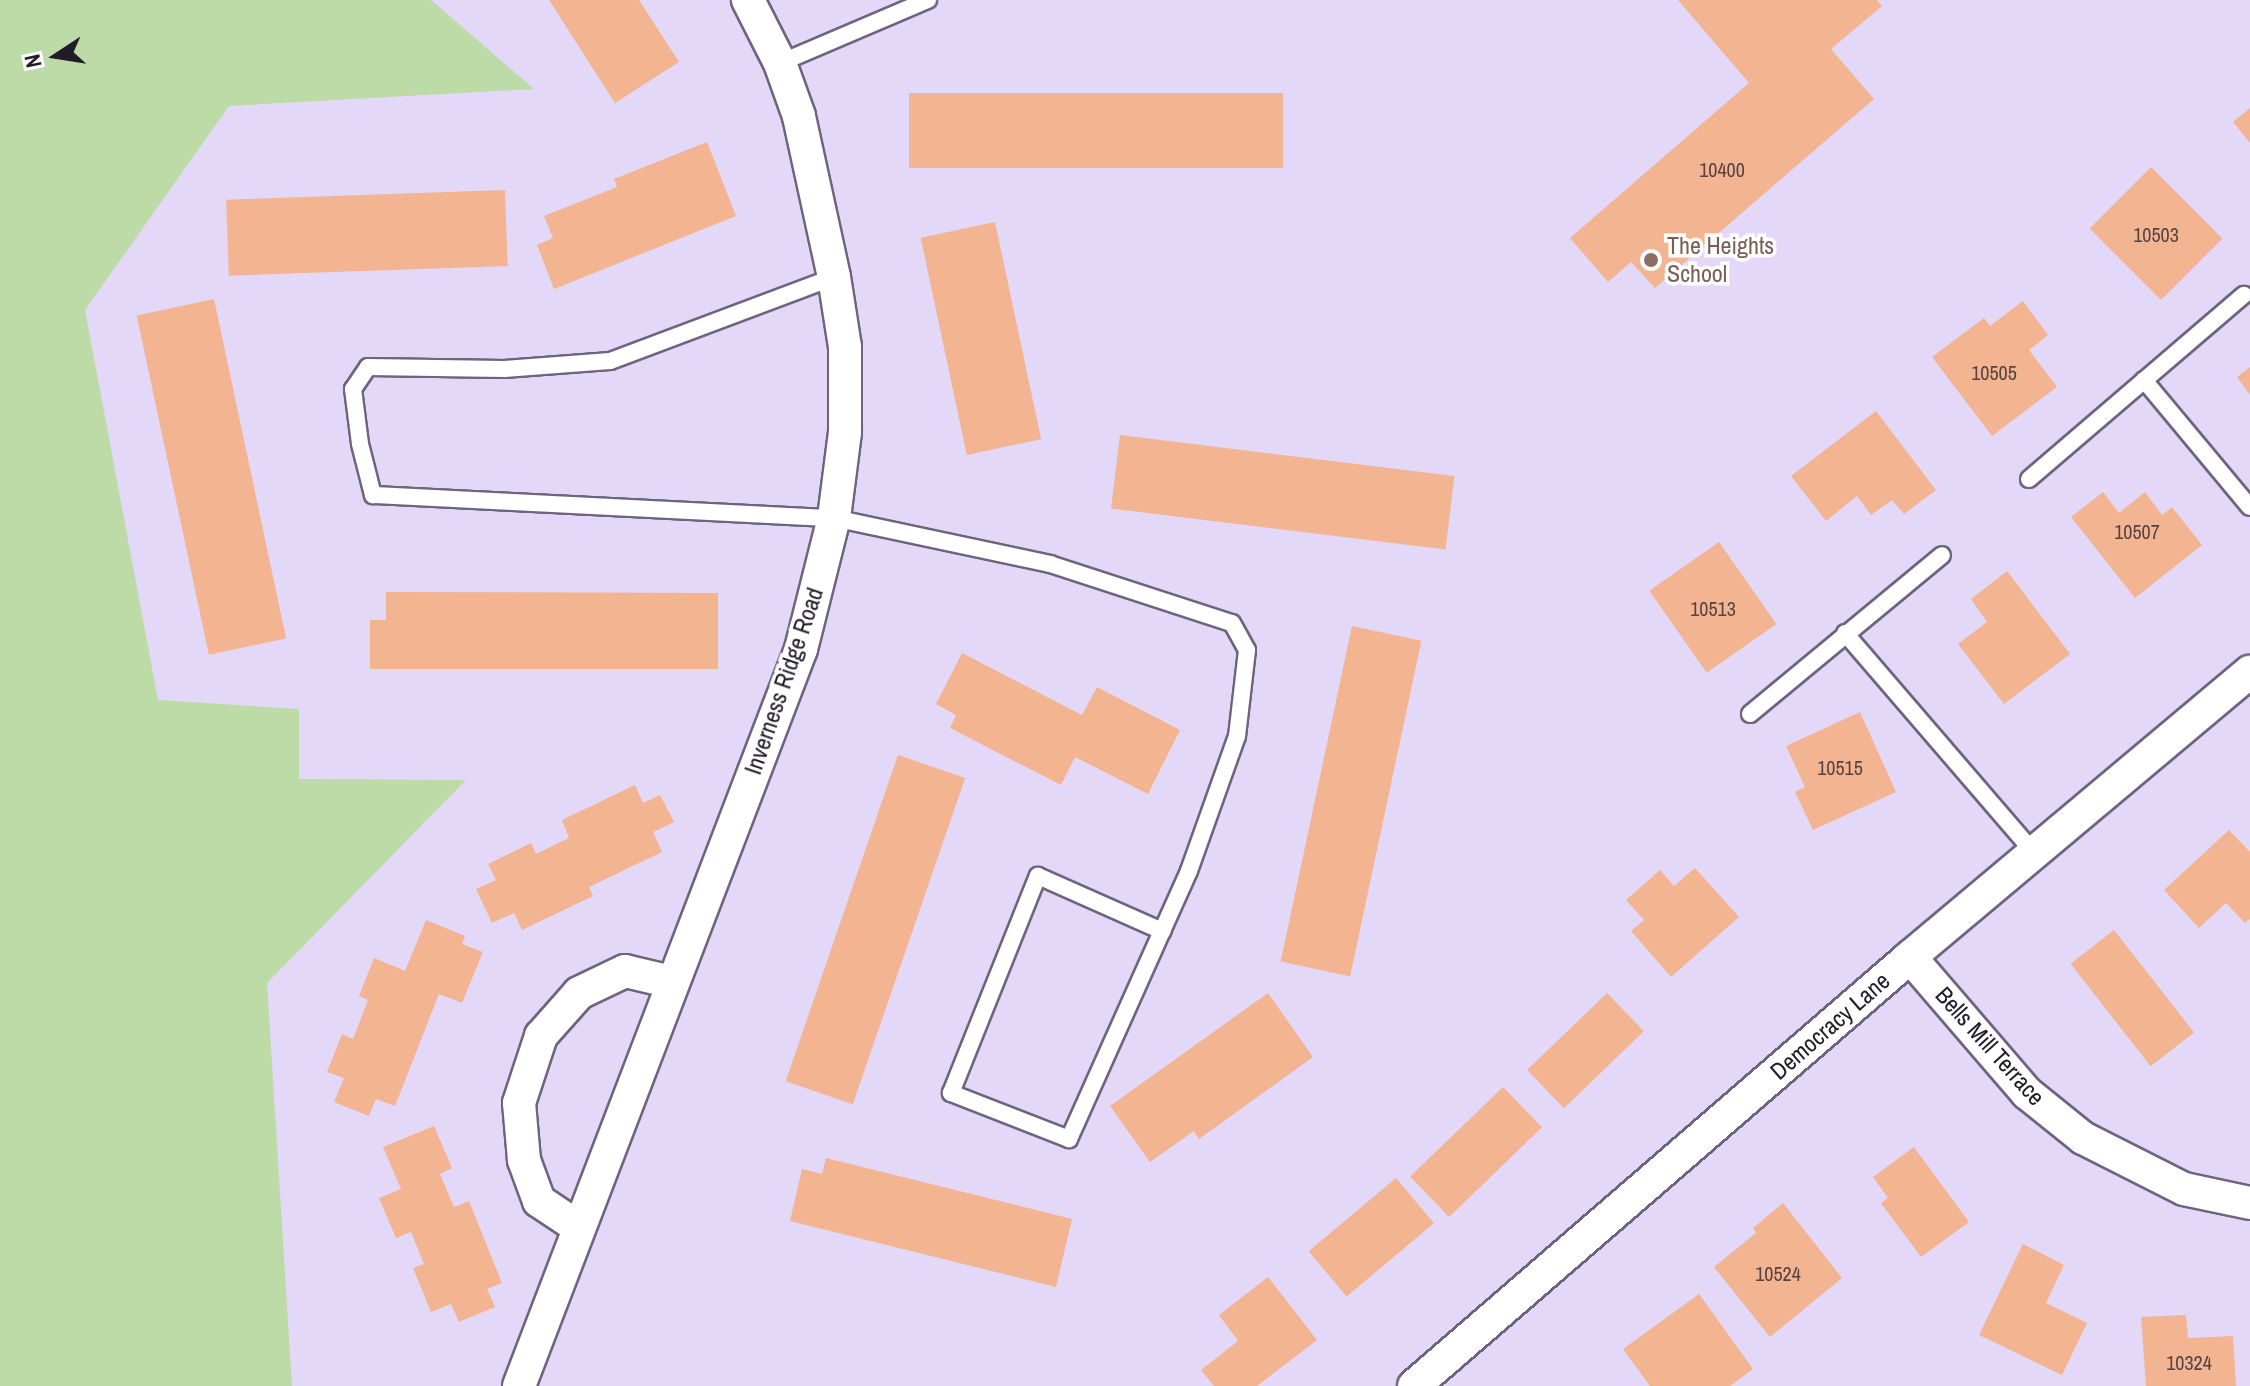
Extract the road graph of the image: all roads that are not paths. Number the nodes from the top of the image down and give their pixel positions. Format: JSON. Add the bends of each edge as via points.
{"nodes":[{"id":1,"x":748,"y":0,"type":"edge"},
{"id":2,"x":928,"y":0,"type":"edge"},
{"id":3,"x":780,"y":63,"type":"junction"},
{"id":4,"x":834,"y":277,"type":"junction"},
{"id":5,"x":2244,"y":295,"type":"dead end"},
{"id":6,"x":2144,"y":380,"type":"junction"},
{"id":7,"x":2029,"y":479,"type":"dead end"},
{"id":8,"x":2250,"y":507,"type":"edge"},
{"id":9,"x":834,"y":518,"type":"junction"},
{"id":10,"x":1942,"y":555,"type":"dead end"},
{"id":11,"x":1845,"y":633,"type":"junction"},
{"id":12,"x":2250,"y":672,"type":"edge"},
{"id":13,"x":1750,"y":714,"type":"dead end"},
{"id":14,"x":2034,"y":853,"type":"junction"},
{"id":15,"x":1162,"y":931,"type":"junction"},
{"id":16,"x":1910,"y":957,"type":"junction"},
{"id":17,"x":672,"y":982,"type":"junction"},
{"id":18,"x":2250,"y":1203,"type":"edge"},
{"id":19,"x":578,"y":1227,"type":"junction"},
{"id":20,"x":519,"y":1386,"type":"edge"},
{"id":21,"x":1414,"y":1386,"type":"edge"}],
"edges":[{"from":1,"to":3,"type":"street","name":"Inverness Ridge Road"},
{"from":2,"to":3,"type":"lane"},
{"from":3,"to":4,"type":"street","name":"Inverness Ridge Road","via":[[799,116]]},
{"from":4,"to":9,"type":"street","name":"Inverness Ridge Road","via":[[845,347],[845,432]]},
{"from":4,"to":9,"type":"lane","via":[[610,361],[504,369],[368,367],[353,389],[373,495]]},
{"from":5,"to":6,"type":"lane"},
{"from":6,"to":7,"type":"lane"},
{"from":6,"to":8,"type":"lane"},
{"from":9,"to":15,"type":"lane","via":[[1050,564],[1232,623],[1247,650],[1237,736]]},
{"from":9,"to":17,"type":"street","name":"Inverness Ridge Road","via":[[801,649]]},
{"from":10,"to":11,"type":"lane"},
{"from":11,"to":13,"type":"lane"},
{"from":11,"to":14,"type":"lane"},
{"from":12,"to":14,"type":"street","name":"Democracy Lane"},
{"from":14,"to":16,"type":"street","name":"Democracy Lane"},
{"from":15,"to":15,"type":"lane","via":[[1069,1139],[951,1093],[1038,876]]},
{"from":16,"to":18,"type":"street","name":"Bells Mill Terrace","via":[[2027,1093],[2083,1138],[2184,1189]]},
{"from":16,"to":21,"type":"street","name":"Democracy Lane"},
{"from":17,"to":19,"type":"street","name":"Inverness Ridge Road"},
{"from":17,"to":19,"type":"street","via":[[625,971],[579,993],[541,1036],[519,1103],[524,1160],[539,1201]]},
{"from":19,"to":20,"type":"street","name":"Inverness Ridge Road"}]}
